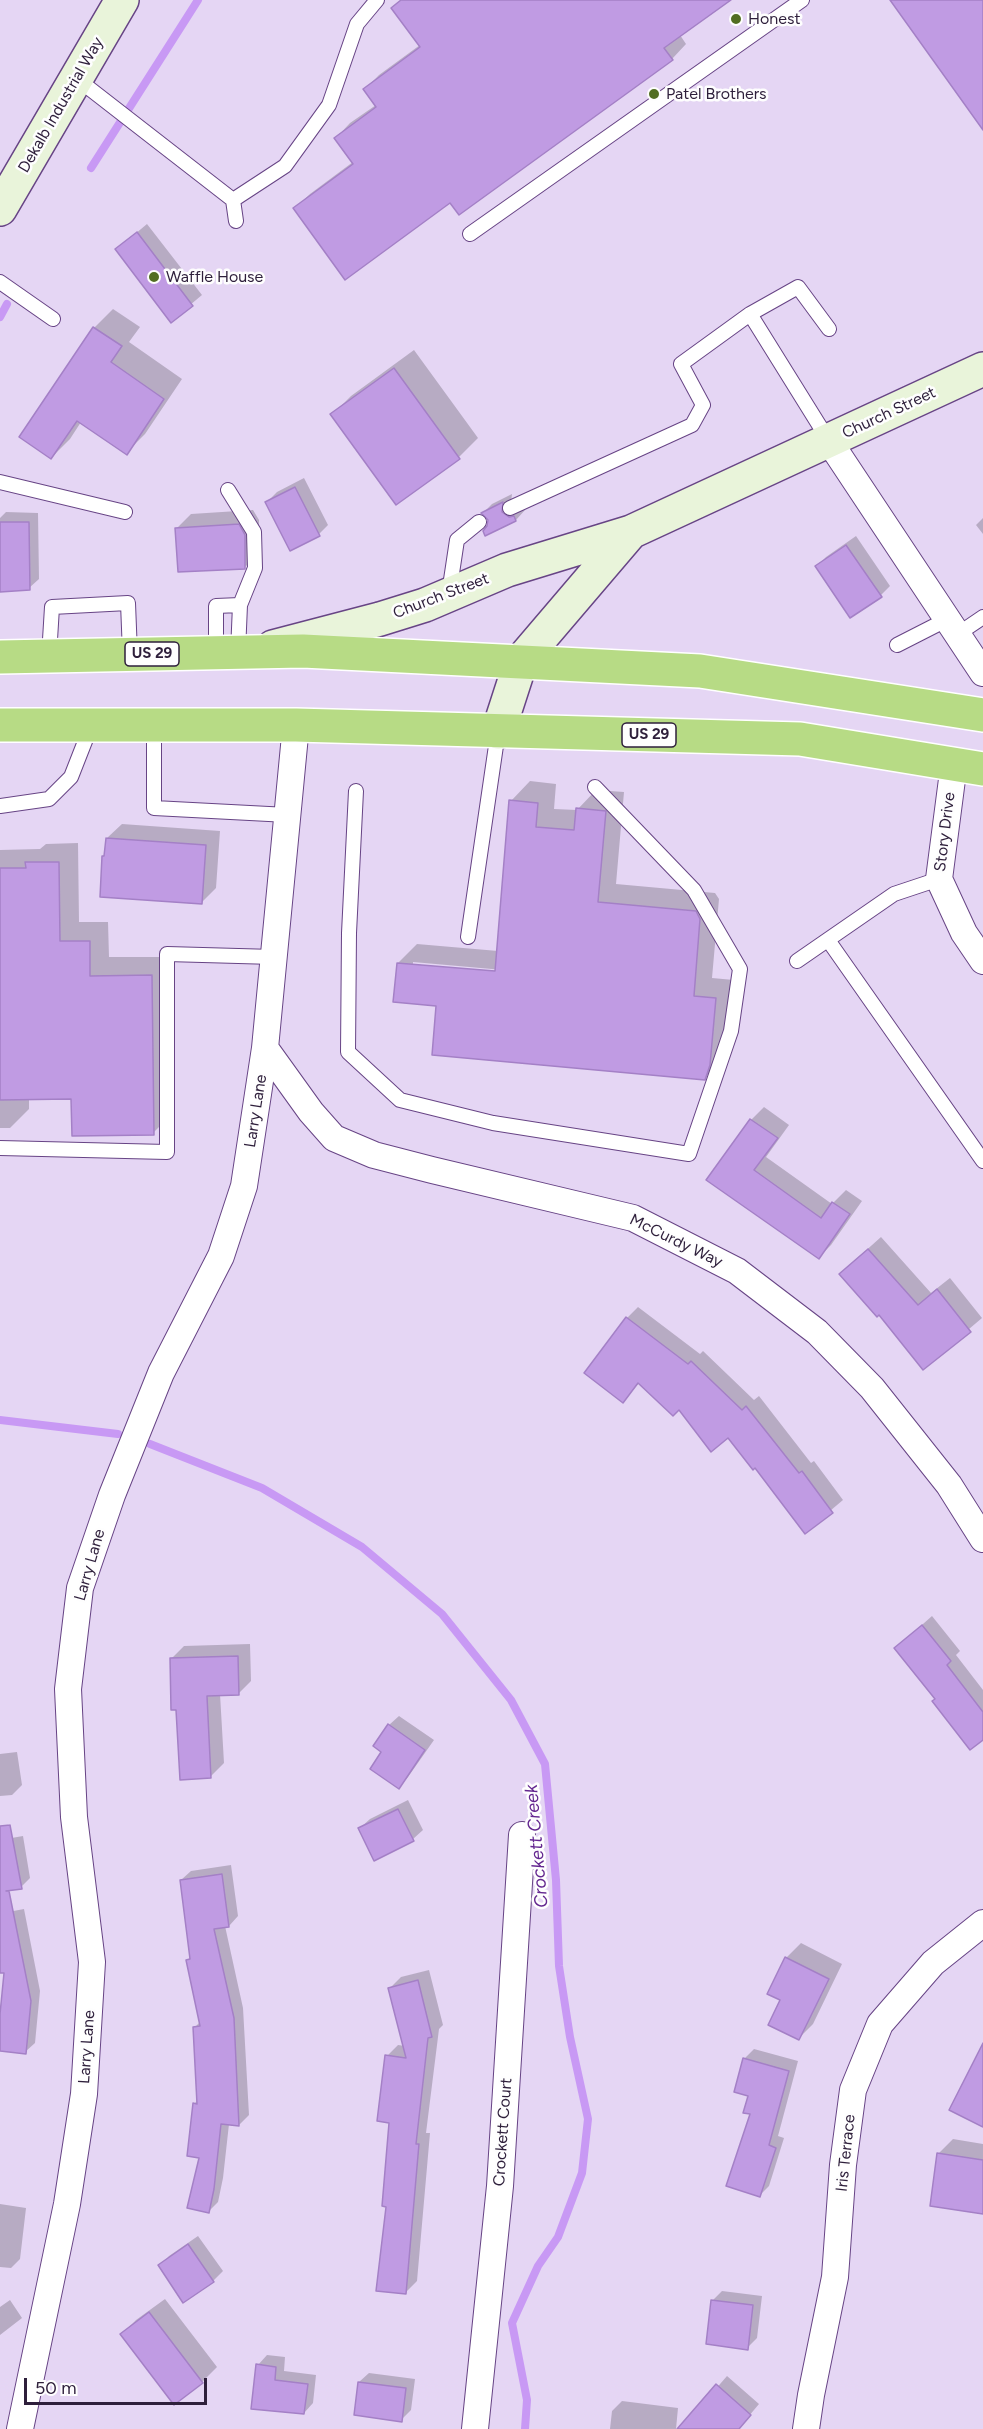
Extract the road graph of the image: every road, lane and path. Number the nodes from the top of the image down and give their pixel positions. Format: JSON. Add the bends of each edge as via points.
{"nodes":[{"id":1,"x":122,"y":0,"type":"edge"},
{"id":2,"x":377,"y":0,"type":"edge"},
{"id":3,"x":802,"y":0,"type":"edge"},
{"id":4,"x":75,"y":78,"type":"junction"},
{"id":5,"x":233,"y":200,"type":"junction"},
{"id":6,"x":0,"y":209,"type":"edge"},
{"id":7,"x":236,"y":221,"type":"dead end"},
{"id":8,"x":470,"y":234,"type":"dead end"},
{"id":9,"x":0,"y":282,"type":"edge"},
{"id":10,"x":750,"y":314,"type":"junction"},
{"id":11,"x":52,"y":319,"type":"dead end"},
{"id":12,"x":829,"y":329,"type":"dead end"},
{"id":13,"x":983,"y":369,"type":"edge"},
{"id":14,"x":829,"y":441,"type":"junction"},
{"id":15,"x":0,"y":482,"type":"edge"},
{"id":16,"x":228,"y":490,"type":"dead end"},
{"id":17,"x":510,"y":508,"type":"dead end"},
{"id":18,"x":125,"y":512,"type":"dead end"},
{"id":19,"x":479,"y":522,"type":"dead end"},
{"id":20,"x":631,"y":532,"type":"junction"},
{"id":21,"x":448,"y":596,"type":"junction"},
{"id":22,"x":240,"y":605,"type":"junction"},
{"id":23,"x":983,"y":617,"type":"edge"},
{"id":24,"x":953,"y":626,"type":"junction"},
{"id":25,"x":897,"y":645,"type":"dead end"},
{"id":26,"x":234,"y":653,"type":"junction"},
{"id":27,"x":130,"y":654,"type":"junction"},
{"id":28,"x":49,"y":656,"type":"junction"},
{"id":29,"x":0,"y":657,"type":"edge"},
{"id":30,"x":521,"y":662,"type":"junction"},
{"id":31,"x":983,"y":673,"type":"edge"},
{"id":32,"x":983,"y":715,"type":"edge"},
{"id":33,"x":92,"y":724,"type":"junction"},
{"id":34,"x":154,"y":724,"type":"junction"},
{"id":35,"x":0,"y":725,"type":"edge"},
{"id":36,"x":296,"y":725,"type":"junction"},
{"id":37,"x":498,"y":732,"type":"junction"},
{"id":38,"x":968,"y":766,"type":"edge"},
{"id":39,"x":595,"y":787,"type":"dead end"},
{"id":40,"x":356,"y":791,"type":"dead end"},
{"id":41,"x":0,"y":806,"type":"edge"},
{"id":42,"x":288,"y":815,"type":"junction"},
{"id":43,"x":939,"y":879,"type":"junction"},
{"id":44,"x":468,"y":937,"type":"dead end"},
{"id":45,"x":828,"y":940,"type":"junction"},
{"id":46,"x":274,"y":957,"type":"junction"},
{"id":47,"x":797,"y":961,"type":"dead end"},
{"id":48,"x":983,"y":961,"type":"edge"},
{"id":49,"x":266,"y":1048,"type":"junction"},
{"id":50,"x":0,"y":1148,"type":"edge"},
{"id":51,"x":983,"y":1161,"type":"edge"},
{"id":52,"x":983,"y":1539,"type":"edge"},
{"id":53,"x":522,"y":1835,"type":"dead end"},
{"id":54,"x":983,"y":1923,"type":"edge"},
{"id":55,"x":20,"y":2429,"type":"edge"},
{"id":56,"x":475,"y":2429,"type":"edge"},
{"id":57,"x":806,"y":2429,"type":"edge"}],
"edges":[{"from":1,"to":4,"type":"main road","name":"Dekalb Industrial Way"},
{"from":2,"to":5,"type":"lane","via":[[357,24],[329,105],[285,166]]},
{"from":3,"to":8,"type":"lane"},
{"from":4,"to":5,"type":"lane"},
{"from":4,"to":6,"type":"main road","name":"Dekalb Industrial Way"},
{"from":5,"to":7,"type":"lane"},
{"from":9,"to":11,"type":"lane"},
{"from":10,"to":12,"type":"lane","via":[[798,287]]},
{"from":10,"to":14,"type":"lane"},
{"from":10,"to":17,"type":"lane","via":[[681,364],[703,405],[692,425]]},
{"from":13,"to":14,"type":"main road","name":"Church Street"},
{"from":14,"to":20,"type":"main road","name":"Church Street"},
{"from":14,"to":24,"type":"street"},
{"from":15,"to":18,"type":"lane"},
{"from":16,"to":22,"type":"lane","via":[[254,532],[255,568]]},
{"from":19,"to":21,"type":"lane","via":[[457,540]]},
{"from":20,"to":21,"type":"main road","name":"Church Street","via":[[507,570]]},
{"from":20,"to":30,"type":"main road","name":"Church Street"},
{"from":21,"to":26,"type":"main road","name":"Church Street","via":[[380,619]]},
{"from":22,"to":26,"type":"lane"},
{"from":22,"to":26,"type":"lane","via":[[216,606]]},
{"from":23,"to":24,"type":"lane"},
{"from":24,"to":25,"type":"lane"},
{"from":24,"to":31,"type":"street"},
{"from":26,"to":27,"type":"highway","number":"US 29"},
{"from":26,"to":30,"type":"highway","number":"US 29","via":[[303,651]]},
{"from":27,"to":28,"type":"highway","number":"US 29"},
{"from":27,"to":28,"type":"lane","via":[[128,603],[52,607]]},
{"from":28,"to":29,"type":"highway","number":"US 29"},
{"from":30,"to":32,"type":"highway","number":"US 29","via":[[700,671]]},
{"from":30,"to":37,"type":"main road","name":"Church Street"},
{"from":33,"to":34,"type":"highway","number":"US 29"},
{"from":33,"to":35,"type":"highway","number":"US 29"},
{"from":33,"to":41,"type":"lane","via":[[70,777],[49,799]]},
{"from":34,"to":36,"type":"highway","number":"US 29"},
{"from":34,"to":42,"type":"lane","via":[[154,808]]},
{"from":36,"to":37,"type":"highway","number":"US 29"},
{"from":36,"to":42,"type":"street","name":"Larry Lane"},
{"from":37,"to":38,"type":"highway","number":"US 29","via":[[800,739]]},
{"from":37,"to":44,"type":"lane"},
{"from":38,"to":43,"type":"street","name":"Story Drive"},
{"from":39,"to":40,"type":"lane","via":[[694,890],[740,969],[731,1031],[689,1154],[493,1123],[400,1100],[348,1052]]},
{"from":42,"to":46,"type":"street","name":"Larry Lane"},
{"from":43,"to":45,"type":"lane","via":[[894,894]]},
{"from":43,"to":48,"type":"street","name":"Story Drive","via":[[964,933]]},
{"from":45,"to":47,"type":"lane"},
{"from":45,"to":51,"type":"lane"},
{"from":46,"to":49,"type":"street","name":"Larry Lane"},
{"from":46,"to":50,"type":"lane","via":[[166,954],[167,1152]]},
{"from":49,"to":52,"type":"street","name":"McCurdy Way","via":[[334,1138],[374,1155],[633,1218],[736,1271],[817,1332],[872,1388],[949,1485]]},
{"from":49,"to":55,"type":"street","name":"Larry Lane","via":[[244,1186],[221,1256],[161,1373],[80,1588],[68,1689],[74,1817],[92,1962],[84,2094],[67,2204]]},
{"from":53,"to":56,"type":"street","name":"Crockett Court","via":[[500,2186]]},
{"from":54,"to":57,"type":"street","name":"Iris Terrace","via":[[933,1963],[880,2024],[853,2090],[835,2277]]}]}
